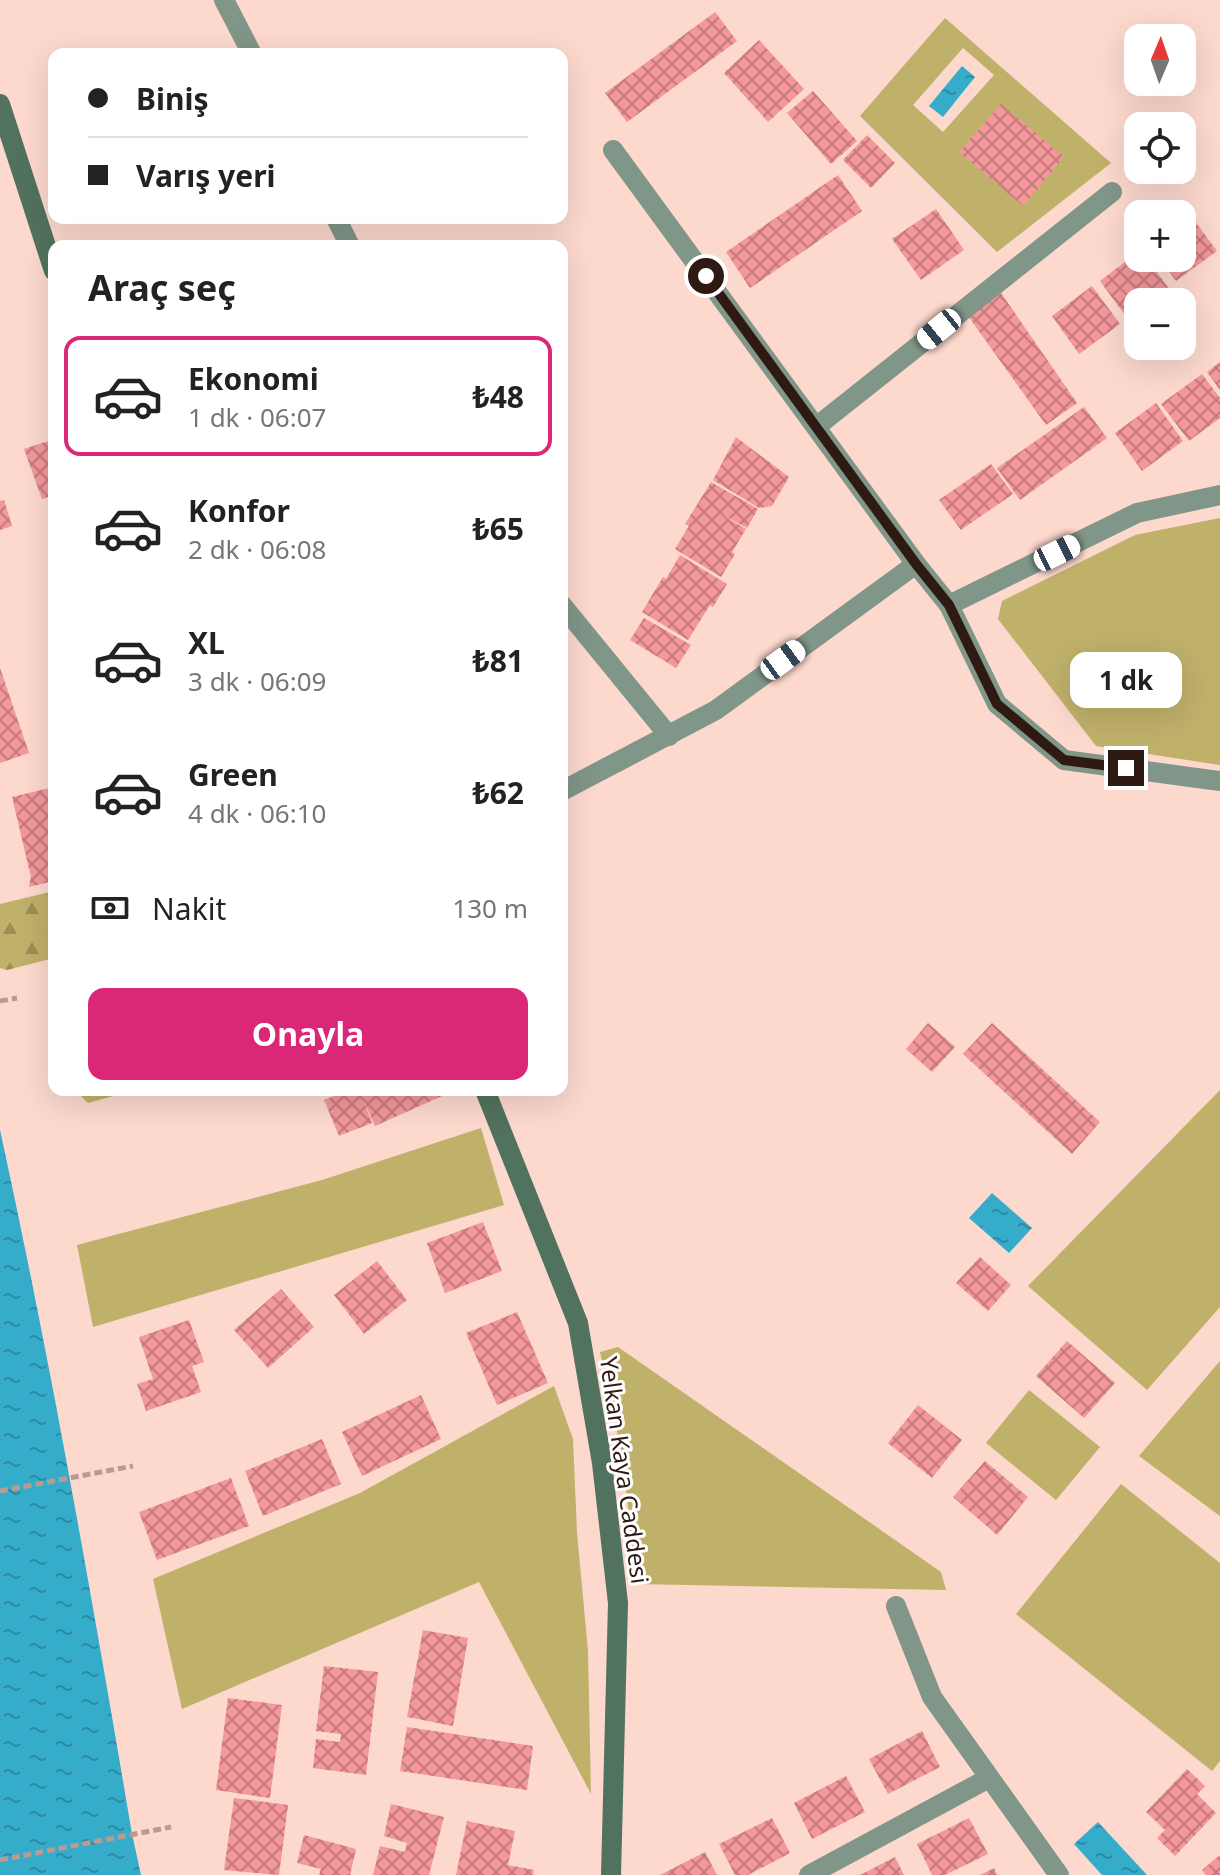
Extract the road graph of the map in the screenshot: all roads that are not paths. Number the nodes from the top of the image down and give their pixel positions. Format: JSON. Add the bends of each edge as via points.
{"nodes":[{"id":1,"x":224,"y":0,"type":"edge"},
{"id":2,"x":249,"y":48,"type":"edge"},
{"id":3,"x":0,"y":104,"type":"edge"},
{"id":4,"x":613,"y":150,"type":"dead end"},
{"id":5,"x":1112,"y":192,"type":"dead end"},
{"id":6,"x":48,"y":252,"type":"edge"},
{"id":7,"x":816,"y":427,"type":"junction"},
{"id":8,"x":1220,"y":495,"type":"edge"},
{"id":9,"x":916,"y":564,"type":"junction"},
{"id":10,"x":949,"y":605,"type":"junction"},
{"id":11,"x":568,"y":612,"type":"edge"},
{"id":12,"x":669,"y":736,"type":"junction"},
{"id":13,"x":1220,"y":781,"type":"edge"},
{"id":14,"x":568,"y":788,"type":"edge"},
{"id":15,"x":487,"y":1096,"type":"edge"},
{"id":16,"x":896,"y":1606,"type":"dead end"},
{"id":17,"x":989,"y":1778,"type":"junction"},
{"id":18,"x":611,"y":1875,"type":"edge"},
{"id":19,"x":809,"y":1875,"type":"edge"},
{"id":20,"x":1059,"y":1875,"type":"edge"}],
"edges":[{"from":1,"to":2,"type":"street"},
{"from":3,"to":6,"type":"street"},
{"from":4,"to":7,"type":"street"},
{"from":5,"to":7,"type":"street"},
{"from":7,"to":9,"type":"street"},
{"from":8,"to":10,"type":"street","via":[[1137,513]]},
{"from":9,"to":10,"type":"street"},
{"from":9,"to":12,"type":"street","via":[[716,710]]},
{"from":10,"to":13,"type":"street","via":[[997,704],[1064,760]]},
{"from":11,"to":12,"type":"street"},
{"from":12,"to":14,"type":"street"},
{"from":15,"to":18,"type":"street","name":"Yelkan Kaya Caddesi","via":[[578,1323],[602,1463],[618,1603]]},
{"from":16,"to":17,"type":"street","via":[[932,1697]]},
{"from":17,"to":19,"type":"street"},
{"from":17,"to":20,"type":"street"}]}
